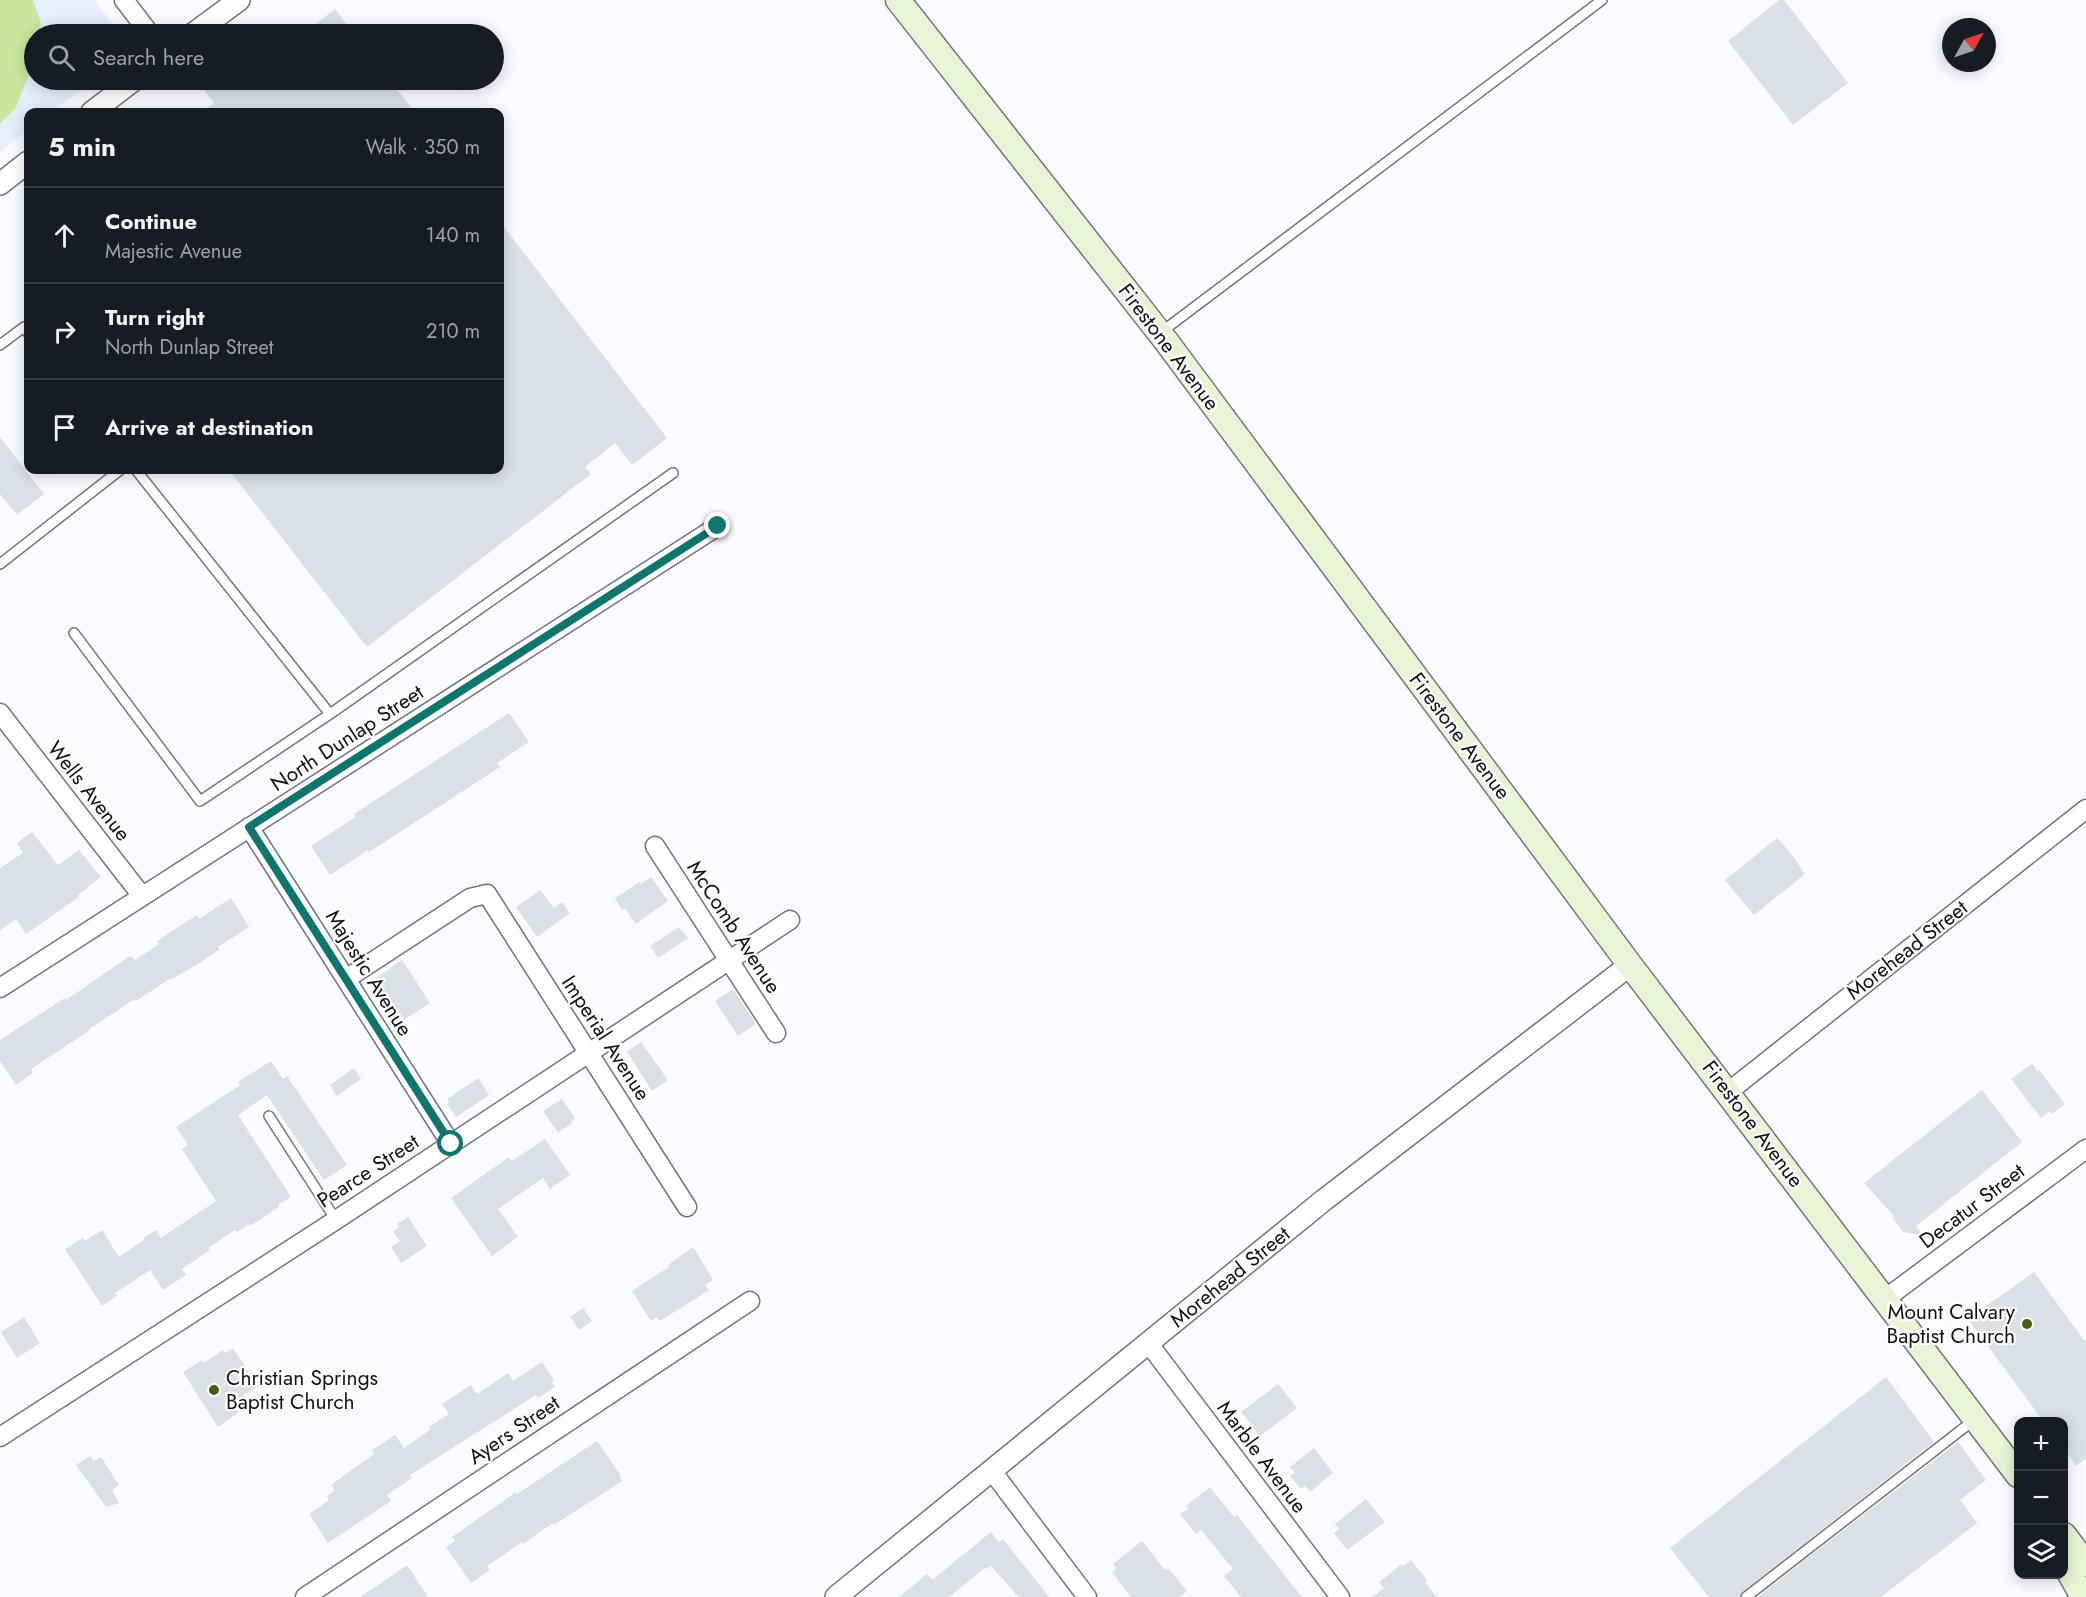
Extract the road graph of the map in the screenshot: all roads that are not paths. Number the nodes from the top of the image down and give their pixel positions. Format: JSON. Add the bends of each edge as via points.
{"nodes":[{"id":1,"x":124,"y":0,"type":"edge"},
{"id":2,"x":239,"y":0,"type":"edge"},
{"id":3,"x":898,"y":0,"type":"edge"},
{"id":4,"x":1602,"y":0,"type":"edge"},
{"id":5,"x":142,"y":24,"type":"edge"},
{"id":6,"x":207,"y":24,"type":"edge"},
{"id":7,"x":121,"y":90,"type":"edge"},
{"id":8,"x":97,"y":108,"type":"edge"},
{"id":9,"x":24,"y":165,"type":"edge"},
{"id":10,"x":0,"y":184,"type":"edge"},
{"id":11,"x":24,"y":327,"type":"edge"},
{"id":12,"x":1160,"y":333,"type":"junction"},
{"id":13,"x":0,"y":345,"type":"edge"},
{"id":14,"x":673,"y":473,"type":"dead end"},
{"id":15,"x":115,"y":474,"type":"edge"},
{"id":16,"x":139,"y":474,"type":"edge"},
{"id":17,"x":718,"y":526,"type":"dead end"},
{"id":18,"x":0,"y":564,"type":"edge"},
{"id":19,"x":74,"y":633,"type":"dead end"},
{"id":20,"x":0,"y":713,"type":"edge"},
{"id":21,"x":330,"y":714,"type":"junction"},
{"id":22,"x":2086,"y":809,"type":"edge"},
{"id":23,"x":249,"y":827,"type":"junction"},
{"id":24,"x":655,"y":846,"type":"dead end"},
{"id":25,"x":142,"y":896,"type":"junction"},
{"id":26,"x":790,"y":920,"type":"dead end"},
{"id":27,"x":730,"y":961,"type":"junction"},
{"id":28,"x":1630,"y":965,"type":"junction"},
{"id":29,"x":346,"y":979,"type":"junction"},
{"id":30,"x":0,"y":988,"type":"edge"},
{"id":31,"x":776,"y":1033,"type":"dead end"},
{"id":32,"x":588,"y":1053,"type":"junction"},
{"id":33,"x":1728,"y":1092,"type":"junction"},
{"id":34,"x":269,"y":1116,"type":"dead end"},
{"id":35,"x":451,"y":1144,"type":"junction"},
{"id":36,"x":2086,"y":1149,"type":"edge"},
{"id":37,"x":687,"y":1207,"type":"dead end"},
{"id":38,"x":336,"y":1220,"type":"junction"},
{"id":39,"x":1885,"y":1299,"type":"junction"},
{"id":40,"x":750,"y":1301,"type":"dead end"},
{"id":41,"x":1149,"y":1344,"type":"junction"},
{"id":42,"x":1976,"y":1419,"type":"junction"},
{"id":43,"x":0,"y":1437,"type":"edge"},
{"id":44,"x":992,"y":1471,"type":"junction"},
{"id":45,"x":2016,"y":1471,"type":"edge"},
{"id":46,"x":2068,"y":1541,"type":"edge"},
{"id":47,"x":2086,"y":1564,"type":"edge"},
{"id":48,"x":2068,"y":1570,"type":"edge"},
{"id":49,"x":304,"y":1597,"type":"edge"},
{"id":50,"x":836,"y":1597,"type":"edge"},
{"id":51,"x":1087,"y":1597,"type":"edge"},
{"id":52,"x":1340,"y":1597,"type":"edge"},
{"id":53,"x":1746,"y":1597,"type":"edge"},
{"id":54,"x":2083,"y":1597,"type":"edge"}],
"edges":[{"from":1,"to":5,"type":"street"},
{"from":2,"to":6,"type":"street"},
{"from":3,"to":12,"type":"main road","name":"Firestone Avenue"},
{"from":4,"to":12,"type":"lane"},
{"from":7,"to":8,"type":"street"},
{"from":9,"to":10,"type":"street"},
{"from":11,"to":13,"type":"lane"},
{"from":12,"to":28,"type":"main road","name":"Firestone Avenue"},
{"from":14,"to":21,"type":"lane"},
{"from":15,"to":18,"type":"lane"},
{"from":16,"to":21,"type":"lane"},
{"from":17,"to":23,"type":"street","name":"North Dunlap Street"},
{"from":19,"to":21,"type":"lane","via":[[200,801]]},
{"from":20,"to":25,"type":"street","name":"Wells Avenue"},
{"from":22,"to":33,"type":"street","name":"Morehead Street"},
{"from":23,"to":25,"type":"street","name":"North Dunlap Street"},
{"from":23,"to":29,"type":"street","name":"Majestic Avenue"},
{"from":24,"to":27,"type":"street","name":"McComb Avenue"},
{"from":25,"to":30,"type":"street","name":"North Dunlap Street"},
{"from":26,"to":27,"type":"street","name":"Pearce Street"},
{"from":27,"to":31,"type":"street","name":"McComb Avenue"},
{"from":27,"to":32,"type":"street","name":"Pearce Street"},
{"from":28,"to":33,"type":"main road","name":"Firestone Avenue"},
{"from":28,"to":41,"type":"street","name":"Morehead Street","via":[[1324,1200]]},
{"from":29,"to":32,"type":"street","name":"Imperial Avenue","via":[[470,898],[487,894]]},
{"from":29,"to":35,"type":"street","name":"Majestic Avenue"},
{"from":32,"to":35,"type":"street","name":"Pearce Street"},
{"from":32,"to":37,"type":"street","name":"Imperial Avenue"},
{"from":33,"to":39,"type":"main road","name":"Firestone Avenue"},
{"from":34,"to":38,"type":"lane"},
{"from":35,"to":38,"type":"street","name":"Pearce Street"},
{"from":36,"to":39,"type":"street","name":"Decatur Street"},
{"from":38,"to":43,"type":"street","name":"Pearce Street"},
{"from":39,"to":42,"type":"main road","name":"Firestone Avenue"},
{"from":40,"to":49,"type":"street","name":"Ayers Street"},
{"from":41,"to":44,"type":"street","name":"Morehead Street"},
{"from":41,"to":52,"type":"street","name":"Marble Avenue"},
{"from":42,"to":45,"type":"main road","name":"Firestone Avenue"},
{"from":42,"to":53,"type":"lane"},
{"from":44,"to":50,"type":"street","name":"Morehead Street"},
{"from":44,"to":51,"type":"street"},
{"from":46,"to":47,"type":"main road"},
{"from":48,"to":54,"type":"main road"}]}
